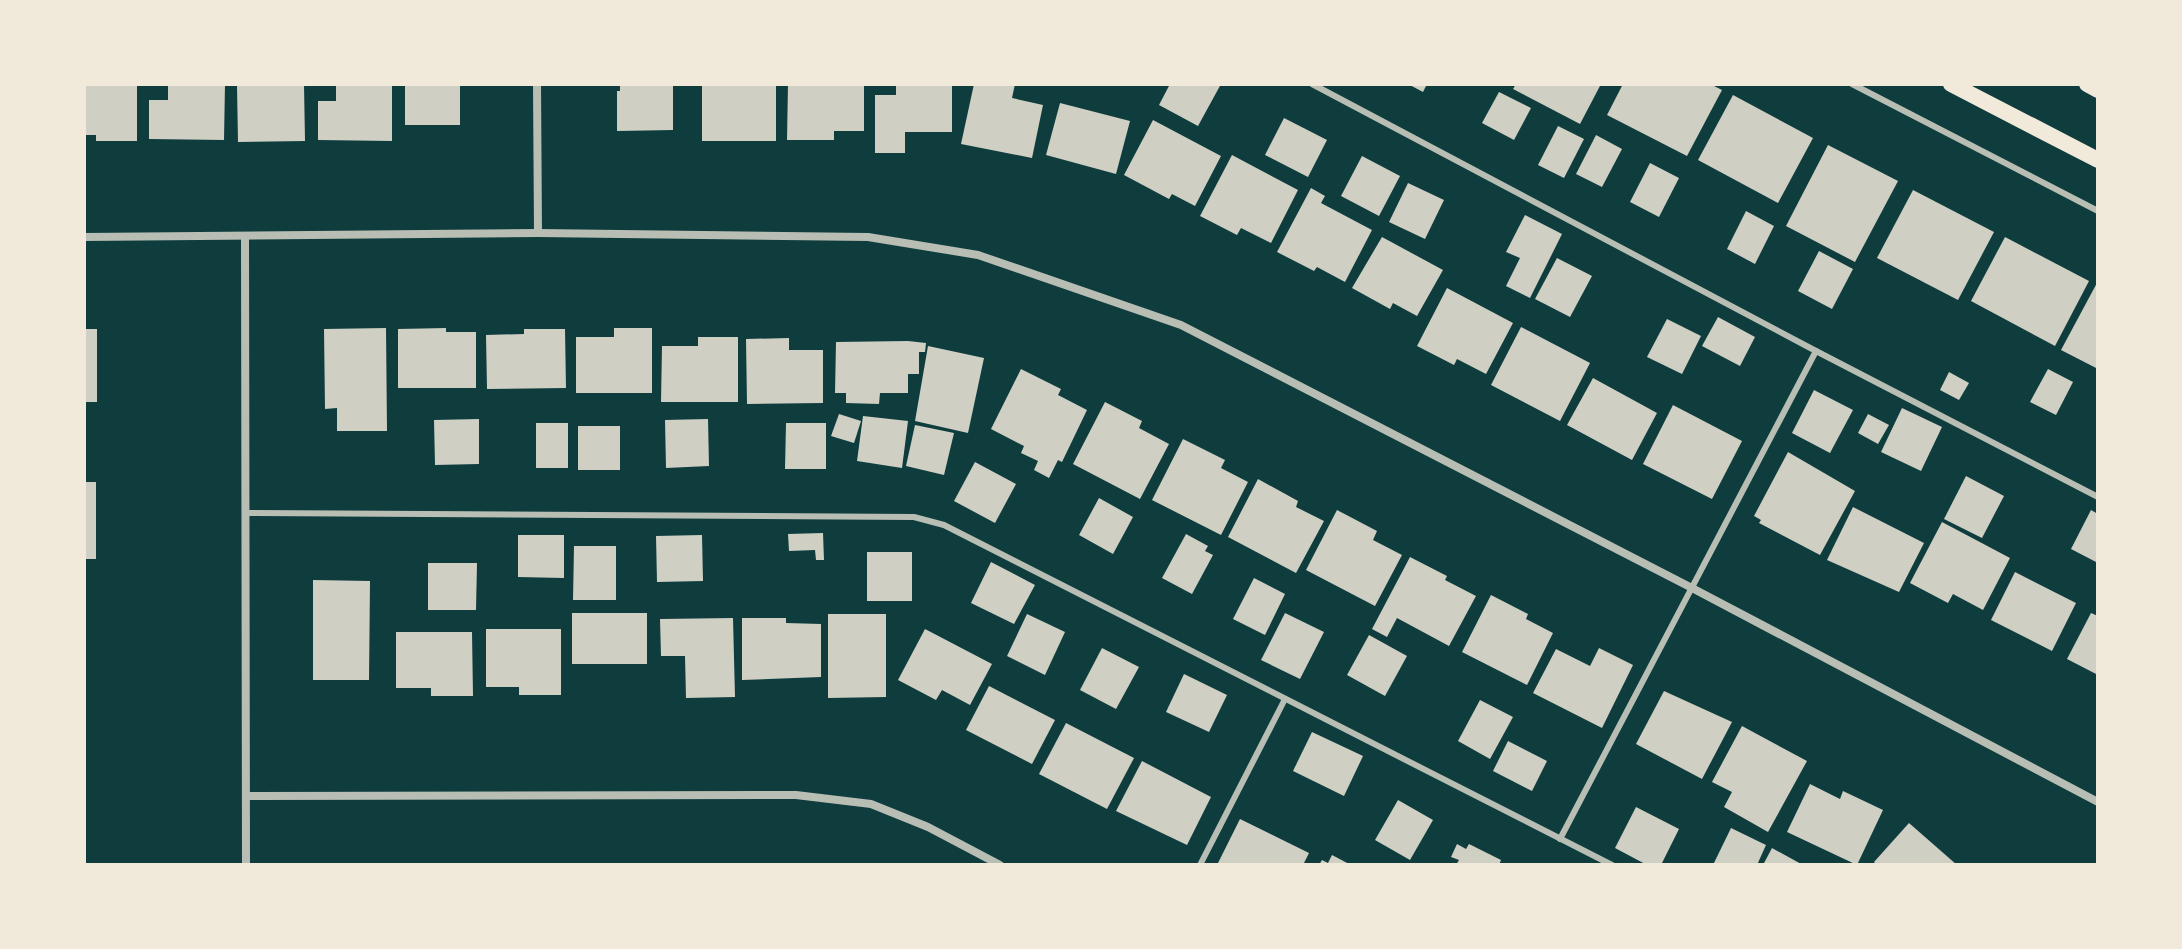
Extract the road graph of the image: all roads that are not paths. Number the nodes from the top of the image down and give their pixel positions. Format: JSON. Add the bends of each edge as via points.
{"nodes":[{"id":1,"x":537,"y":84,"type":"edge"},
{"id":2,"x":1312,"y":84,"type":"edge"},
{"id":3,"x":1852,"y":84,"type":"edge"},
{"id":4,"x":1951,"y":84,"type":"edge"},
{"id":5,"x":2087,"y":84,"type":"edge"},
{"id":6,"x":2098,"y":90,"type":"edge"},
{"id":7,"x":2098,"y":160,"type":"edge"},
{"id":8,"x":2098,"y":211,"type":"edge"},
{"id":9,"x":538,"y":233,"type":"junction"},
{"id":10,"x":84,"y":237,"type":"edge"},
{"id":11,"x":245,"y":237,"type":"junction"},
{"id":12,"x":1816,"y":351,"type":"junction"},
{"id":13,"x":2098,"y":497,"type":"edge"},
{"id":14,"x":245,"y":513,"type":"junction"},
{"id":15,"x":1692,"y":588,"type":"junction"},
{"id":16,"x":1285,"y":699,"type":"junction"},
{"id":17,"x":246,"y":796,"type":"junction"},
{"id":18,"x":2098,"y":802,"type":"edge"},
{"id":19,"x":1560,"y":839,"type":"junction"},
{"id":20,"x":246,"y":865,"type":"edge"},
{"id":21,"x":1000,"y":865,"type":"edge"},
{"id":22,"x":1200,"y":865,"type":"edge"},
{"id":23,"x":1612,"y":865,"type":"edge"}],
"edges":[{"from":1,"to":9,"type":"street"},
{"from":2,"to":12,"type":"lane"},
{"from":3,"to":8,"type":"lane"},
{"from":4,"to":7,"type":"main road"},
{"from":5,"to":6,"type":"main road"},
{"from":9,"to":11,"type":"street"},
{"from":9,"to":15,"type":"street","via":[[868,237],[978,255],[1181,325]]},
{"from":10,"to":11,"type":"street"},
{"from":11,"to":14,"type":"street"},
{"from":12,"to":13,"type":"lane"},
{"from":12,"to":15,"type":"lane"},
{"from":14,"to":16,"type":"lane","via":[[914,517],[944,525]]},
{"from":14,"to":17,"type":"street"},
{"from":15,"to":18,"type":"street"},
{"from":15,"to":19,"type":"lane"},
{"from":16,"to":19,"type":"lane"},
{"from":16,"to":22,"type":"lane"},
{"from":17,"to":20,"type":"street"},
{"from":17,"to":21,"type":"street","via":[[796,795],[871,804]]},
{"from":19,"to":23,"type":"lane"}]}
